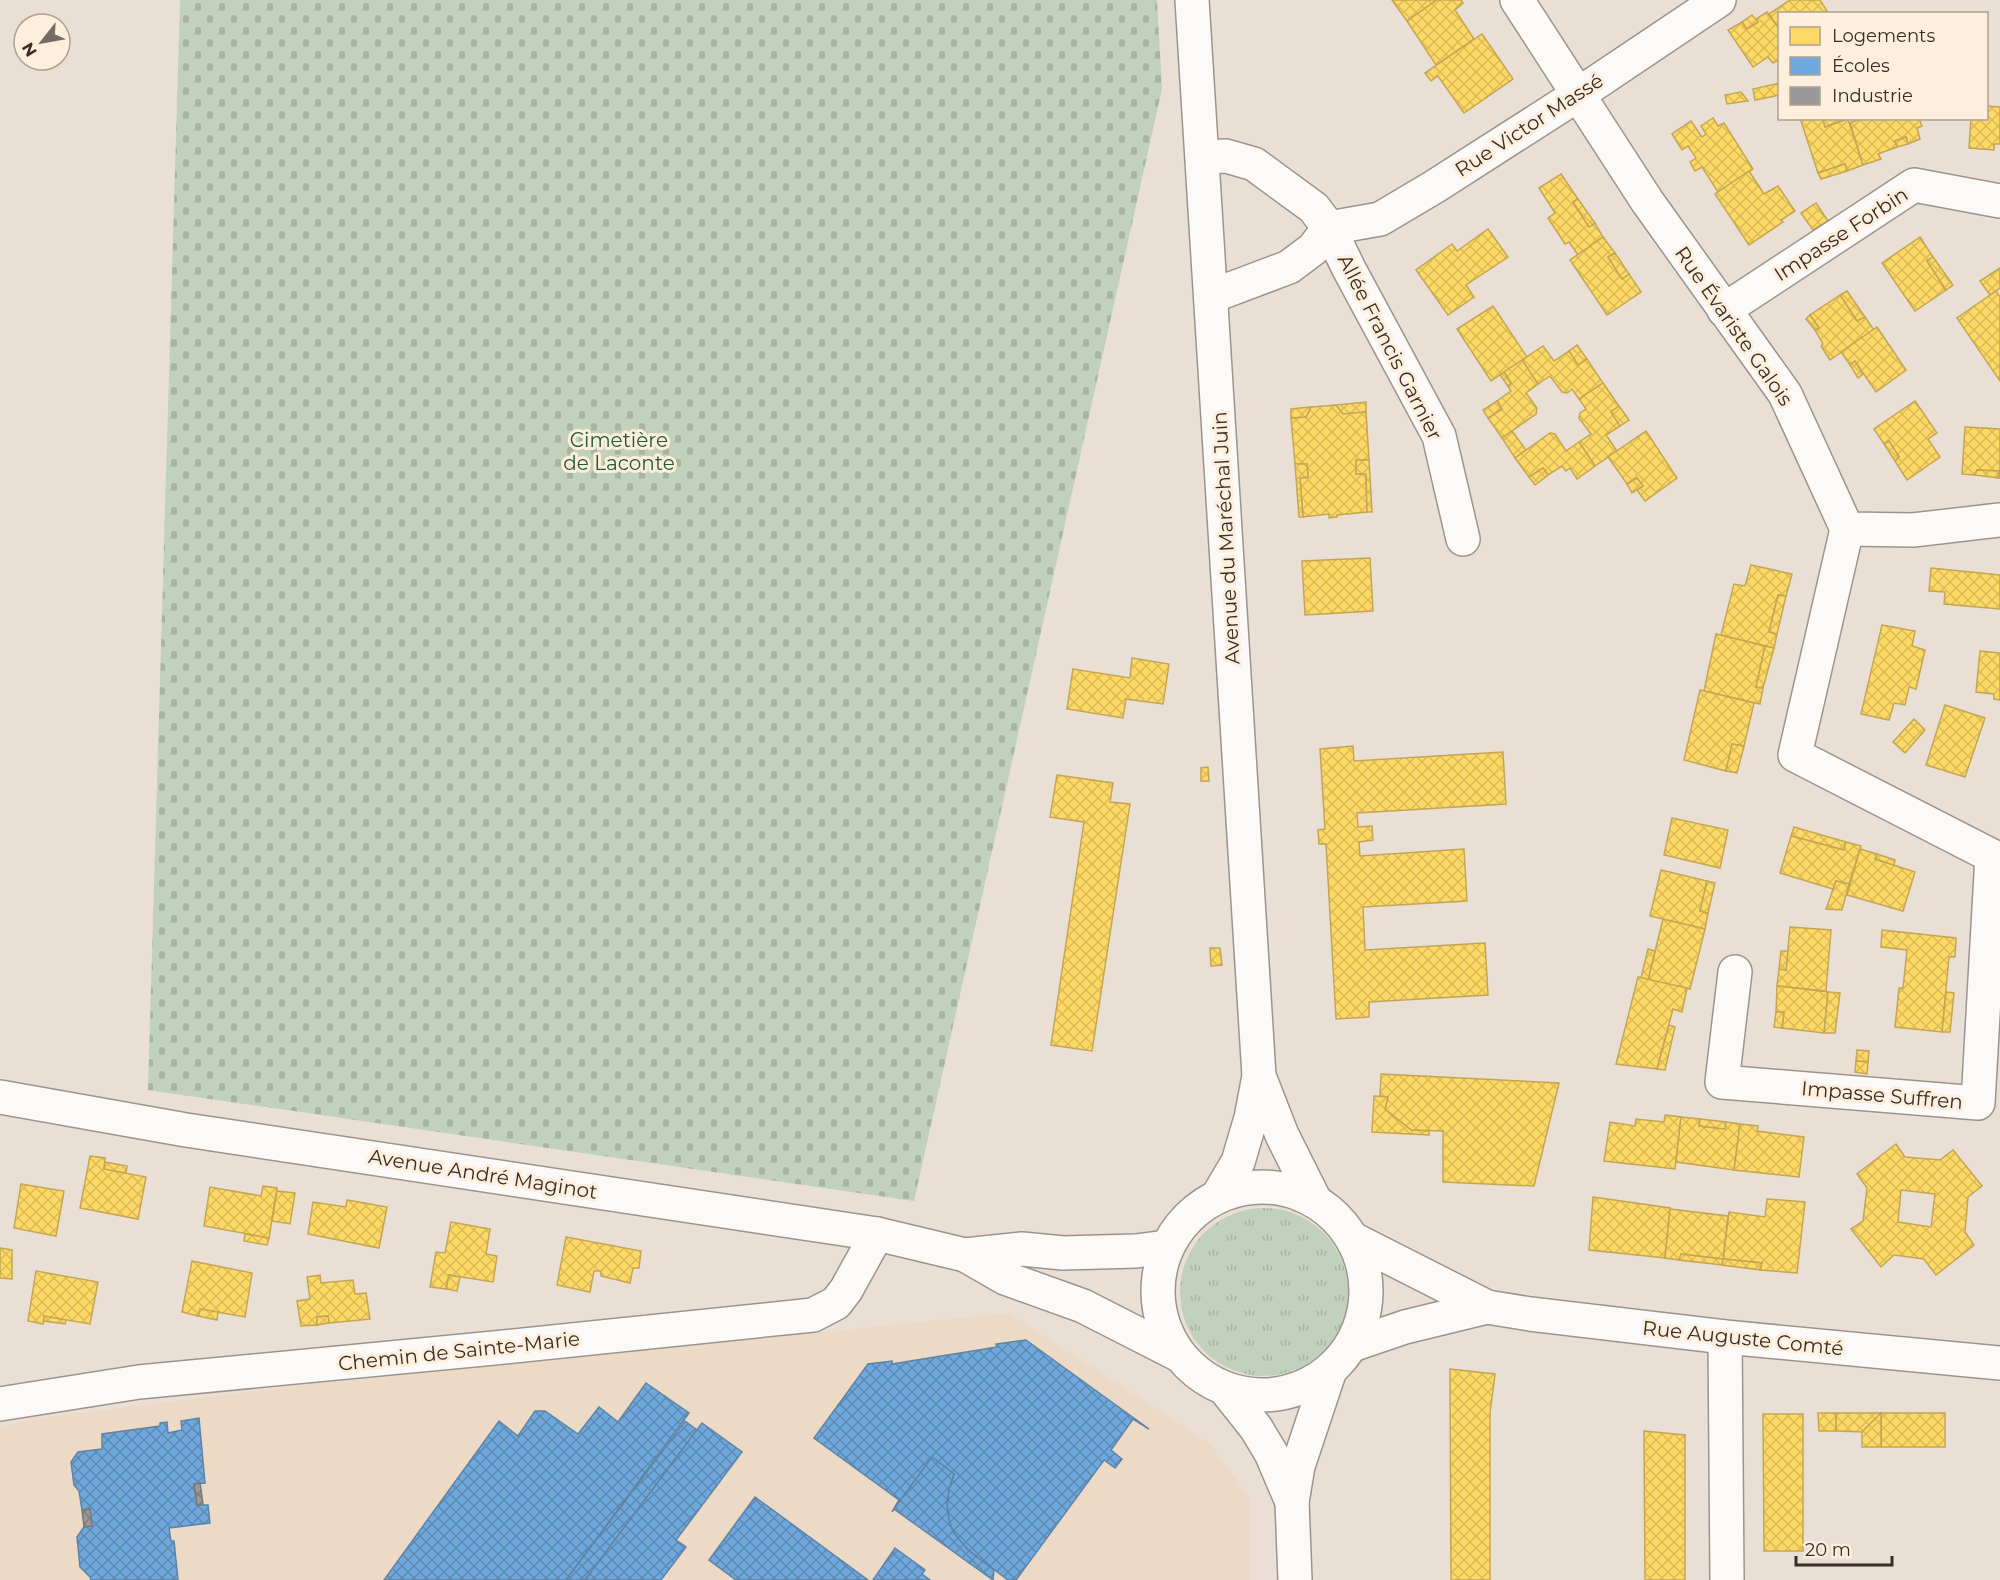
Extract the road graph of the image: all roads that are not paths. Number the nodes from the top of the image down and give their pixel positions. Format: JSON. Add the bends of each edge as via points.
{"nodes":[{"id":1,"x":1192,"y":0,"type":"edge"},
{"id":2,"x":1517,"y":0,"type":"edge"},
{"id":3,"x":1719,"y":0,"type":"edge"},
{"id":4,"x":1579,"y":94,"type":"junction"},
{"id":5,"x":1203,"y":157,"type":"junction"},
{"id":6,"x":2000,"y":201,"type":"edge"},
{"id":7,"x":1329,"y":228,"type":"junction"},
{"id":8,"x":1212,"y":296,"type":"junction"},
{"id":9,"x":1724,"y":310,"type":"junction"},
{"id":10,"x":2000,"y":520,"type":"edge"},
{"id":11,"x":1847,"y":529,"type":"junction"},
{"id":12,"x":1463,"y":539,"type":"dead end"},
{"id":13,"x":1996,"y":844,"type":"edge"},
{"id":14,"x":1735,"y":972,"type":"dead end"},
{"id":15,"x":1259,"y":1076,"type":"junction"},
{"id":16,"x":0,"y":1097,"type":"edge"},
{"id":17,"x":1219,"y":1194,"type":"junction"},
{"id":18,"x":1314,"y":1199,"type":"junction"},
{"id":19,"x":877,"y":1234,"type":"junction"},
{"id":20,"x":1353,"y":1239,"type":"junction"},
{"id":21,"x":1166,"y":1247,"type":"junction"},
{"id":22,"x":965,"y":1255,"type":"junction"},
{"id":23,"x":1487,"y":1307,"type":"junction"},
{"id":24,"x":1725,"y":1337,"type":"junction"},
{"id":25,"x":1352,"y":1345,"type":"junction"},
{"id":26,"x":1179,"y":1355,"type":"junction"},
{"id":27,"x":2000,"y":1363,"type":"edge"},
{"id":28,"x":1330,"y":1370,"type":"junction"},
{"id":29,"x":1225,"y":1389,"type":"junction"},
{"id":30,"x":0,"y":1404,"type":"edge"},
{"id":31,"x":1292,"y":1502,"type":"junction"},
{"id":32,"x":1294,"y":1580,"type":"edge"},
{"id":33,"x":1727,"y":1580,"type":"edge"}],
"edges":[{"from":1,"to":5,"type":"street","name":"Avenue du Maréchal Juin"},
{"from":2,"to":4,"type":"street","name":"Rue Évariste Galois"},
{"from":3,"to":4,"type":"street","name":"Rue Victor Massé"},
{"from":4,"to":7,"type":"street","name":"Rue Victor Massé","via":[[1380,219]]},
{"from":4,"to":9,"type":"street","name":"Rue Évariste Galois","via":[[1647,201]]},
{"from":5,"to":7,"type":"street","via":[[1226,156],[1254,164],[1314,208]]},
{"from":5,"to":8,"type":"street","name":"Avenue du Maréchal Juin"},
{"from":6,"to":9,"type":"street","name":"Impasse Forbin","via":[[1914,185]]},
{"from":7,"to":8,"type":"street","via":[[1313,249],[1289,267]]},
{"from":7,"to":12,"type":"street","name":"Allée Francis Garnier","via":[[1439,436]]},
{"from":8,"to":15,"type":"street","name":"Avenue du Maréchal Juin"},
{"from":9,"to":11,"type":"street","name":"Rue Évariste Galois","via":[[1785,394]]},
{"from":10,"to":11,"type":"street","via":[[1913,530]]},
{"from":11,"to":13,"type":"street","name":"Impasse Suffren","via":[[1795,754]]},
{"from":13,"to":14,"type":"street","name":"Impasse Suffren","via":[[1978,1103],[1722,1082]]},
{"from":15,"to":17,"type":"street","name":"Avenue du Maréchal Juin","via":[[1238,1162]]},
{"from":15,"to":18,"type":"street","name":"Avenue du Maréchal Juin","via":[[1282,1136]]},
{"from":16,"to":19,"type":"street","name":"Avenue André Maginot","via":[[186,1130]]},
{"from":17,"to":18,"type":"street","via":[[1267,1185]]},
{"from":17,"to":21,"type":"street","via":[[1188,1215]]},
{"from":18,"to":20,"type":"street","via":[[1336,1217]]},
{"from":19,"to":22,"type":"street","name":"Avenue André Maginot"},
{"from":19,"to":30,"type":"street","name":"Chemin de Sainte-Marie","via":[[836,1303],[813,1315],[138,1382]]},
{"from":20,"to":23,"type":"street","name":"Rue Auguste Comté"},
{"from":20,"to":25,"type":"street","via":[[1365,1274],[1365,1311]]},
{"from":21,"to":22,"type":"street","name":"Avenue André Maginot","via":[[1063,1253],[1022,1249]]},
{"from":21,"to":26,"type":"street","via":[[1156,1284],[1161,1321]]},
{"from":22,"to":26,"type":"street","name":"Avenue André Maginot","via":[[1005,1278],[1083,1306]]},
{"from":23,"to":24,"type":"street","name":"Rue Auguste Comté"},
{"from":23,"to":25,"type":"street","name":"Rue Auguste Comté"},
{"from":24,"to":27,"type":"street","name":"Rue Auguste Comté"},
{"from":24,"to":33,"type":"street"},
{"from":25,"to":28,"type":"street"},
{"from":26,"to":29,"type":"street","via":[[1200,1375]]},
{"from":28,"to":29,"type":"street","via":[[1298,1389],[1262,1396]]},
{"from":28,"to":31,"type":"street","via":[[1298,1466]]},
{"from":29,"to":31,"type":"street","via":[[1256,1428]]},
{"from":31,"to":32,"type":"street"}]}
